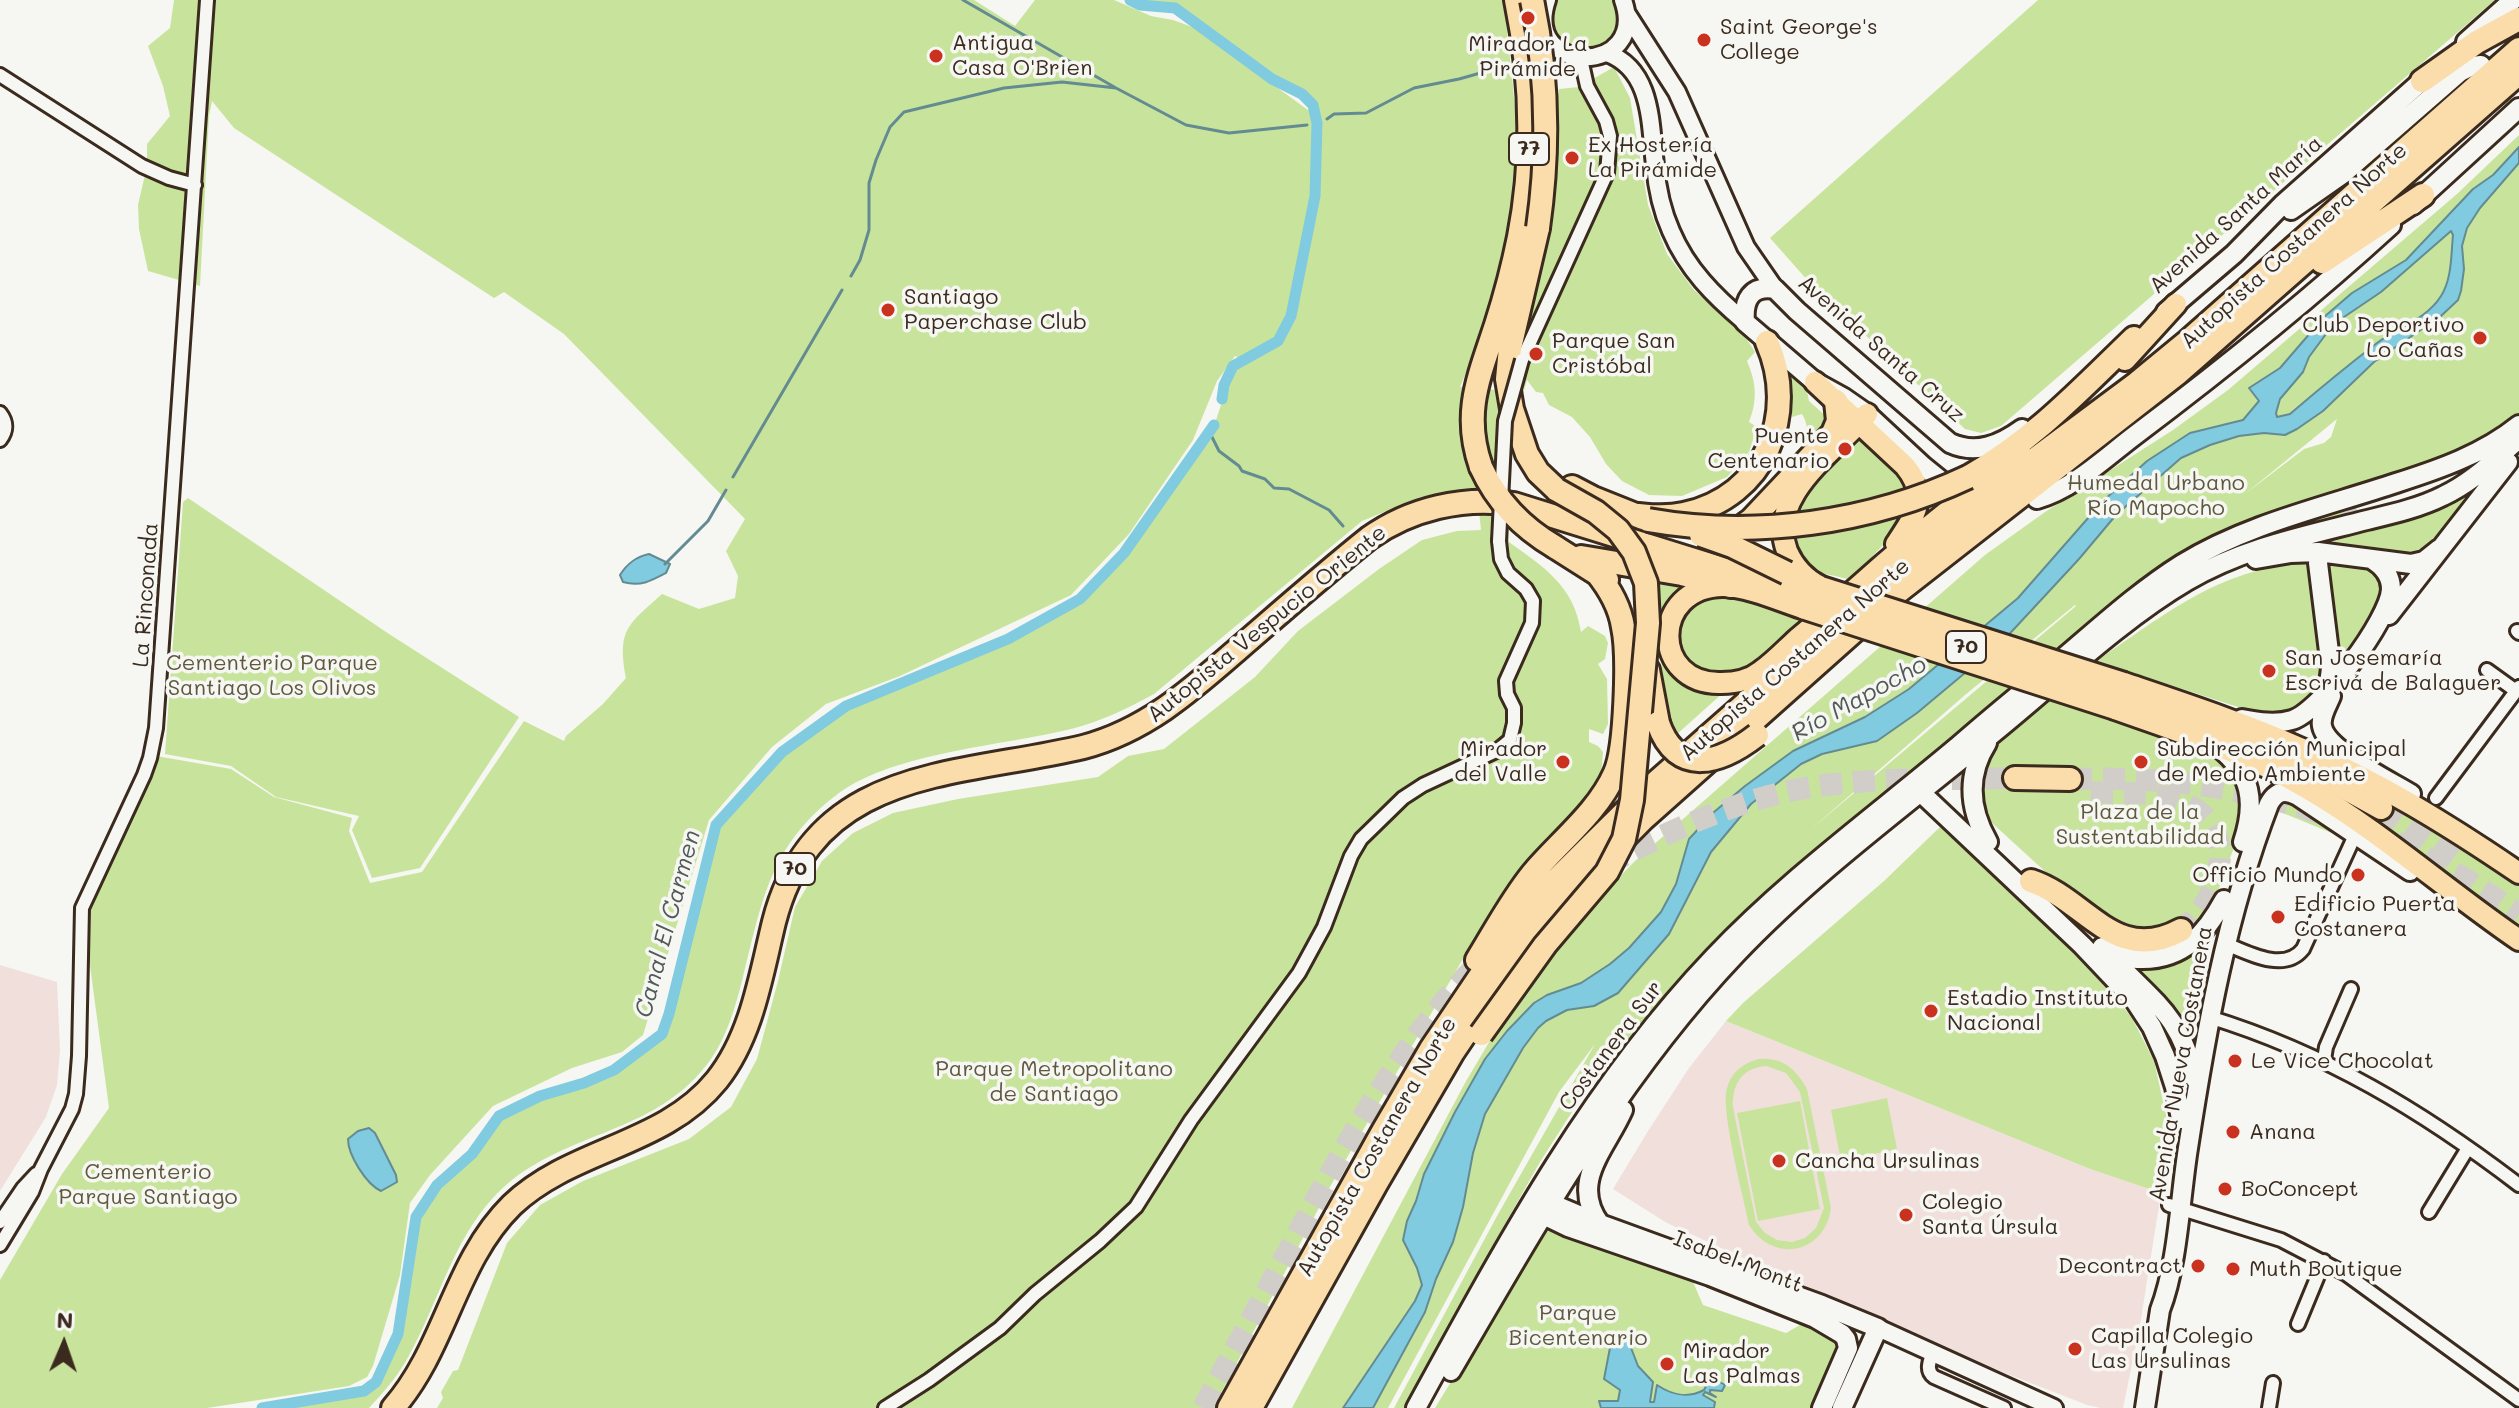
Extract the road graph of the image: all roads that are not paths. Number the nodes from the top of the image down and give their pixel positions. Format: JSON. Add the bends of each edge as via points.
{"nodes":[{"id":1,"x":207,"y":0,"type":"edge"},
{"id":2,"x":1516,"y":0,"type":"edge"},
{"id":3,"x":1529,"y":0,"type":"edge"},
{"id":4,"x":1547,"y":0,"type":"edge"},
{"id":5,"x":2513,"y":0,"type":"edge"},
{"id":6,"x":1625,"y":7,"type":"edge"},
{"id":7,"x":2519,"y":19,"type":"edge"},
{"id":8,"x":1543,"y":24,"type":"junction"},
{"id":9,"x":2519,"y":49,"type":"edge"},
{"id":10,"x":1607,"y":53,"type":"junction"},
{"id":11,"x":1581,"y":59,"type":"junction"},
{"id":12,"x":2481,"y":65,"type":"dead end"},
{"id":13,"x":2519,"y":73,"type":"edge"},
{"id":14,"x":0,"y":75,"type":"edge"},
{"id":15,"x":2422,"y":81,"type":"junction"},
{"id":16,"x":2513,"y":103,"type":"edge"},
{"id":17,"x":195,"y":185,"type":"junction"},
{"id":18,"x":2423,"y":195,"type":"junction"},
{"id":19,"x":2234,"y":254,"type":"junction"},
{"id":20,"x":1775,"y":289,"type":"junction"},
{"id":21,"x":2264,"y":299,"type":"junction"},
{"id":22,"x":2176,"y":304,"type":"junction"},
{"id":23,"x":1745,"y":322,"type":"junction"},
{"id":24,"x":2134,"y":338,"type":"junction"},
{"id":25,"x":1767,"y":342,"type":"junction"},
{"id":26,"x":1879,"y":381,"type":"junction"},
{"id":27,"x":1815,"y":382,"type":"junction"},
{"id":28,"x":1836,"y":401,"type":"junction"},
{"id":29,"x":0,"y":413,"type":"edge"},
{"id":30,"x":1864,"y":418,"type":"junction"},
{"id":31,"x":2519,"y":425,"type":"edge"},
{"id":32,"x":1519,"y":434,"type":"junction"},
{"id":33,"x":2519,"y":439,"type":"edge"},
{"id":34,"x":0,"y":440,"type":"edge"},
{"id":35,"x":2491,"y":446,"type":"junction"},
{"id":36,"x":1981,"y":448,"type":"joint"},
{"id":37,"x":2519,"y":448,"type":"edge"},
{"id":38,"x":1944,"y":483,"type":"dead end"},
{"id":39,"x":2028,"y":498,"type":"junction"},
{"id":40,"x":2357,"y":510,"type":"tunnel mouth"},
{"id":41,"x":1639,"y":517,"type":"junction"},
{"id":42,"x":1638,"y":542,"type":"junction"},
{"id":43,"x":1555,"y":547,"type":"junction"},
{"id":44,"x":2439,"y":549,"type":"junction"},
{"id":45,"x":2371,"y":559,"type":"junction"},
{"id":46,"x":2318,"y":563,"type":"tunnel mouth"},
{"id":47,"x":1883,"y":564,"type":"junction"},
{"id":48,"x":2201,"y":573,"type":"junction"},
{"id":49,"x":1727,"y":578,"type":"junction"},
{"id":50,"x":1815,"y":593,"type":"junction"},
{"id":51,"x":2375,"y":628,"type":"junction"},
{"id":52,"x":1633,"y":632,"type":"junction"},
{"id":53,"x":2487,"y":670,"type":"dead end"},
{"id":54,"x":1759,"y":673,"type":"junction"},
{"id":55,"x":2332,"y":687,"type":"junction"},
{"id":56,"x":2517,"y":693,"type":"edge"},
{"id":57,"x":2119,"y":696,"type":"junction"},
{"id":58,"x":2204,"y":710,"type":"junction"},
{"id":59,"x":1993,"y":734,"type":"junction"},
{"id":60,"x":2216,"y":746,"type":"junction"},
{"id":61,"x":2015,"y":783,"type":"tunnel mouth"},
{"id":62,"x":1921,"y":785,"type":"junction"},
{"id":63,"x":2070,"y":785,"type":"tunnel mouth"},
{"id":64,"x":2436,"y":798,"type":"dead end"},
{"id":65,"x":2381,"y":808,"type":"tunnel mouth"},
{"id":66,"x":2450,"y":826,"type":"junction"},
{"id":67,"x":2356,"y":833,"type":"junction"},
{"id":68,"x":1988,"y":842,"type":"junction"},
{"id":69,"x":2519,"y":873,"type":"edge"},
{"id":70,"x":2031,"y":881,"type":"junction"},
{"id":71,"x":2224,"y":900,"type":"junction"},
{"id":72,"x":2466,"y":902,"type":"junction"},
{"id":73,"x":2181,"y":930,"type":"tunnel mouth"},
{"id":74,"x":2519,"y":940,"type":"edge"},
{"id":75,"x":2224,"y":943,"type":"junction"},
{"id":76,"x":2102,"y":947,"type":"junction"},
{"id":77,"x":1483,"y":950,"type":"junction"},
{"id":78,"x":2351,"y":989,"type":"dead end"},
{"id":79,"x":2209,"y":1017,"type":"junction"},
{"id":80,"x":1431,"y":1049,"type":"junction"},
{"id":81,"x":2190,"y":1060,"type":"junction"},
{"id":82,"x":2324,"y":1060,"type":"junction"},
{"id":83,"x":1638,"y":1076,"type":"junction"},
{"id":84,"x":2197,"y":1090,"type":"junction"},
{"id":85,"x":2181,"y":1119,"type":"junction"},
{"id":86,"x":2468,"y":1148,"type":"junction"},
{"id":87,"x":41,"y":1169,"type":"junction"},
{"id":88,"x":1376,"y":1184,"type":"junction"},
{"id":89,"x":2519,"y":1185,"type":"edge"},
{"id":90,"x":1539,"y":1205,"type":"junction"},
{"id":91,"x":2174,"y":1206,"type":"junction"},
{"id":92,"x":2429,"y":1212,"type":"dead end"},
{"id":93,"x":0,"y":1222,"type":"edge"},
{"id":94,"x":1600,"y":1224,"type":"junction"},
{"id":95,"x":0,"y":1245,"type":"edge"},
{"id":96,"x":2324,"y":1261,"type":"junction"},
{"id":97,"x":1804,"y":1313,"type":"junction"},
{"id":98,"x":2298,"y":1324,"type":"dead end"},
{"id":99,"x":1877,"y":1332,"type":"junction"},
{"id":100,"x":1932,"y":1354,"type":"junction"},
{"id":101,"x":2273,"y":1383,"type":"dead end"},
{"id":102,"x":2020,"y":1392,"type":"junction"},
{"id":103,"x":2519,"y":1400,"type":"edge"},
{"id":104,"x":393,"y":1408,"type":"edge"},
{"id":105,"x":885,"y":1408,"type":"edge"},
{"id":106,"x":1229,"y":1408,"type":"edge"},
{"id":107,"x":1251,"y":1408,"type":"edge"},
{"id":108,"x":1416,"y":1408,"type":"edge"},
{"id":109,"x":1430,"y":1408,"type":"edge"},
{"id":110,"x":1822,"y":1408,"type":"edge"},
{"id":111,"x":1842,"y":1408,"type":"edge"},
{"id":112,"x":2004,"y":1408,"type":"edge"},
{"id":113,"x":2011,"y":1408,"type":"edge"},
{"id":114,"x":2054,"y":1408,"type":"edge"},
{"id":115,"x":2145,"y":1408,"type":"edge"},
{"id":116,"x":2269,"y":1408,"type":"edge"}],
"edges":[{"from":1,"to":17,"type":"street","name":"La Rinconada"},
{"from":2,"to":43,"type":"highway","number":"77","bridge":true,"via":[[1528,79],[1529,157],[1520,235],[1474,395],[1472,434],[1496,495],[1516,519]]},
{"from":3,"to":8,"type":"street"},
{"from":3,"to":32,"type":"highway","number":"77","bridge":true,"via":[[1540,49],[1544,177],[1507,368]]},
{"from":4,"to":8,"type":"street"},
{"from":5,"to":15,"type":"main road","name":"Avenida Santa María"},
{"from":6,"to":10,"type":"street","via":[[1624,32]]},
{"from":6,"to":20,"type":"street","name":"Avenida Santa Cruz","via":[[1677,92],[1741,235]]},
{"from":7,"to":15,"type":"highway"},
{"from":8,"to":11,"type":"street","via":[[1561,51]]},
{"from":9,"to":80,"type":"highway","name":"Autopista Costanera Norte","via":[[2188,341],[1916,554],[1645,792],[1533,906]]},
{"from":10,"to":11,"type":"street"},
{"from":10,"to":23,"type":"street","via":[[1627,63],[1646,97],[1660,197],[1675,239],[1706,287]]},
{"from":11,"to":105,"type":"street","bridge":true,"via":[[1610,136],[1607,173],[1522,360],[1505,421],[1501,559],[1533,601],[1532,623],[1506,681],[1514,708],[1510,740],[1403,798],[1361,839],[1299,973],[1191,1120],[1136,1207],[1000,1328]]},
{"from":12,"to":19,"type":"main road","via":[[2460,72],[2344,173]]},
{"from":13,"to":21,"type":"highway","name":"Autopista Costanera Norte"},
{"from":14,"to":17,"type":"street","via":[[142,166]]},
{"from":15,"to":19,"type":"main road","name":"Avenida Santa María"},
{"from":16,"to":18,"type":"main road","via":[[2493,132]]},
{"from":17,"to":87,"type":"street","name":"La Rinconada","via":[[156,728],[144,775],[82,908],[76,1094]]},
{"from":18,"to":21,"type":"highway"},
{"from":18,"to":39,"type":"main road","via":[[2220,371],[2071,483]]},
{"from":19,"to":22,"type":"main road","name":"Avenida Santa María"},
{"from":20,"to":23,"type":"main road","via":[[1761,288],[1749,295]]},
{"from":20,"to":26,"type":"main road","name":"Avenida Santa Cruz"},
{"from":21,"to":39,"type":"highway","name":"Autopista Costanera Norte"},
{"from":22,"to":24,"type":"main road","name":"Avenida Santa María"},
{"from":22,"to":47,"type":"main road","via":[[2067,417]]},
{"from":23,"to":25,"type":"main road"},
{"from":24,"to":36,"type":"main road","name":"Avenida Santa María","via":[[2008,439]]},
{"from":24,"to":41,"type":"highway","bridge":true,"via":[[2042,426],[1942,489],[1827,520],[1764,527],[1723,529]]},
{"from":25,"to":27,"type":"main road"},
{"from":25,"to":41,"type":"highway","via":[[1779,373],[1780,412],[1773,438],[1753,472],[1699,510]]},
{"from":26,"to":30,"type":"main road","via":[[1879,396]]},
{"from":26,"to":36,"type":"main road","name":"Avenida Santa Cruz","via":[[1950,443]]},
{"from":27,"to":28,"type":"main road"},
{"from":27,"to":30,"type":"main road","via":[[1844,398]]},
{"from":28,"to":30,"type":"main road"},
{"from":28,"to":42,"type":"highway","via":[[1833,433],[1745,525],[1714,542],[1690,546]]},
{"from":29,"to":34,"type":"street","via":[[5,429]]},
{"from":30,"to":38,"type":"main road"},
{"from":30,"to":47,"type":"main road","via":[[1909,470],[1917,493],[1916,514]]},
{"from":30,"to":50,"type":"main road","via":[[1796,490],[1785,515],[1788,552]]},
{"from":31,"to":35,"type":"main road"},
{"from":32,"to":41,"type":"highway","via":[[1561,480]]},
{"from":32,"to":88,"type":"highway","bridge":true,"via":[[1532,464],[1557,490],[1618,530],[1646,583],[1648,623],[1632,800],[1624,839],[1607,872],[1545,945]]},
{"from":33,"to":48,"type":"main road","via":[[2489,467],[2440,498],[2277,542]]},
{"from":35,"to":40,"type":"main road","via":[[2456,474]]},
{"from":35,"to":62,"type":"main road","via":[[2196,556],[2129,602]]},
{"from":37,"to":44,"type":"main road"},
{"from":39,"to":52,"type":"highway","bridge":true,"via":[[1757,735],[1725,756],[1700,760],[1670,747],[1658,723]]},
{"from":39,"to":88,"type":"highway","name":"Autopista Costanera Norte","via":[[1899,591],[1684,782],[1550,915],[1504,973]]},
{"from":41,"to":50,"type":"highway","bridge":true,"via":[[1721,542],[1787,573]]},
{"from":42,"to":49,"type":"highway","name":"Autopista Vespucio Oriente","number":"70"},
{"from":42,"to":104,"type":"highway","name":"Autopista Vespucio Oriente","number":"70","via":[[1504,502],[1419,512],[1369,538],[1141,725],[1095,744],[899,785],[847,810],[816,838],[787,885],[749,1018],[718,1078],[673,1120],[553,1175],[512,1206],[479,1246],[423,1365]]},
{"from":43,"to":49,"type":"highway","via":[[1595,561]]},
{"from":43,"to":52,"type":"highway","via":[[1596,572]]},
{"from":44,"to":45,"type":"main road","via":[[2416,564]]},
{"from":44,"to":51,"type":"main road"},
{"from":45,"to":48,"type":"main road","via":[[2291,553]]},
{"from":45,"to":51,"type":"main road","via":[[2386,571],[2391,585],[2389,602]]},
{"from":46,"to":55,"type":"main road"},
{"from":47,"to":54,"type":"main road"},
{"from":48,"to":59,"type":"main road","via":[[2153,603]]},
{"from":49,"to":50,"type":"highway","name":"Autopista Vespucio Oriente","number":"70"},
{"from":49,"to":54,"type":"main road","via":[[1679,603],[1669,625],[1670,650],[1682,670],[1701,681],[1733,682]]},
{"from":50,"to":57,"type":"highway","name":"Autopista Vespucio Oriente","number":"70","bridge":true},
{"from":51,"to":55,"type":"main road"},
{"from":52,"to":77,"type":"highway","via":[[1615,773],[1593,806],[1530,876]]},
{"from":53,"to":56,"type":"street"},
{"from":54,"to":77,"type":"highway","via":[[1583,836]]},
{"from":55,"to":58,"type":"main road","via":[[2301,716],[2277,723]]},
{"from":55,"to":66,"type":"main road","via":[[2321,721],[2331,742],[2424,802]]},
{"from":56,"to":64,"type":"street"},
{"from":57,"to":58,"type":"main road"},
{"from":57,"to":60,"type":"main road"},
{"from":57,"to":65,"type":"highway","name":"Autopista Vespucio Oriente","number":"70","via":[[2267,751]]},
{"from":58,"to":66,"type":"main road","via":[[2329,761]]},
{"from":59,"to":62,"type":"main road"},
{"from":59,"to":68,"type":"main road","via":[[1972,782],[1974,811]]},
{"from":60,"to":71,"type":"main road","name":"Avenida Nueva Costanera","via":[[2239,768],[2251,800]]},
{"from":60,"to":72,"type":"main road","via":[[2331,803]]},
{"from":61,"to":63,"type":"highway"},
{"from":62,"to":68,"type":"main road","name":"Avenida Nueva Costanera"},
{"from":62,"to":83,"type":"main road","name":"Costanera Sur","via":[[1758,932],[1693,1003]]},
{"from":62,"to":85,"type":"main road","name":"Avenida Nueva Costanera","via":[[2135,1001],[2165,1056]]},
{"from":62,"to":90,"type":"main road","name":"Costanera Sur","via":[[1819,858],[1689,984],[1612,1078],[1566,1145]]},
{"from":66,"to":69,"type":"main road"},
{"from":67,"to":72,"type":"main road","via":[[2433,887]]},
{"from":67,"to":75,"type":"street","via":[[2297,956],[2279,961]]},
{"from":67,"to":75,"type":"main road","name":"Avenida Nueva Costanera","via":[[2304,799],[2285,792],[2274,795]]},
{"from":68,"to":70,"type":"main road","name":"Avenida Nueva Costanera"},
{"from":70,"to":73,"type":"highway","via":[[2061,894],[2103,928],[2125,938],[2157,940]]},
{"from":70,"to":76,"type":"main road","name":"Avenida Nueva Costanera"},
{"from":71,"to":76,"type":"main road","via":[[2199,937],[2172,954],[2133,959]]},
{"from":71,"to":81,"type":"main road","name":"Avenida Nueva Costanera"},
{"from":72,"to":74,"type":"main road"},
{"from":75,"to":79,"type":"main road","name":"Avenida Nueva Costanera"},
{"from":76,"to":81,"type":"main road","name":"Avenida Nueva Costanera","via":[[2169,1015]]},
{"from":77,"to":80,"type":"highway"},
{"from":78,"to":82,"type":"street"},
{"from":79,"to":82,"type":"street"},
{"from":79,"to":84,"type":"main road","name":"Avenida Nueva Costanera"},
{"from":80,"to":106,"type":"highway","name":"Autopista Costanera Norte"},
{"from":81,"to":84,"type":"main road"},
{"from":81,"to":85,"type":"main road","name":"Avenida Nueva Costanera"},
{"from":82,"to":86,"type":"street"},
{"from":83,"to":90,"type":"main road","name":"Costanera Sur"},
{"from":83,"to":94,"type":"main road","via":[[1587,1182],[1591,1209]]},
{"from":84,"to":91,"type":"main road","name":"Avenida Nueva Costanera"},
{"from":85,"to":91,"type":"main road","name":"Avenida Nueva Costanera"},
{"from":86,"to":89,"type":"street"},
{"from":86,"to":92,"type":"street"},
{"from":87,"to":93,"type":"street","name":"La Rinconada"},
{"from":87,"to":95,"type":"street","name":"La Rinconada"},
{"from":88,"to":107,"type":"highway","name":"Autopista Costanera Norte"},
{"from":90,"to":94,"type":"main road","name":"Isabel Montt"},
{"from":90,"to":97,"type":"main road","name":"Isabel Montt","via":[[1568,1227]]},
{"from":90,"to":108,"type":"main road","name":"Costanera Sur"},
{"from":90,"to":109,"type":"main road","name":"Costanera Sur"},
{"from":91,"to":96,"type":"street","via":[[2281,1240]]},
{"from":91,"to":115,"type":"main road","name":"Avenida Nueva Costanera","via":[[2165,1297]]},
{"from":94,"to":99,"type":"main road","name":"Isabel Montt","via":[[1822,1305]]},
{"from":96,"to":98,"type":"street"},
{"from":96,"to":103,"type":"street"},
{"from":97,"to":99,"type":"street","name":"Isabel Montt"},
{"from":97,"to":110,"type":"main road","via":[[1834,1328],[1848,1344]]},
{"from":99,"to":100,"type":"street","name":"Isabel Montt"},
{"from":99,"to":111,"type":"main road"},
{"from":100,"to":102,"type":"street","name":"Isabel Montt"},
{"from":100,"to":112,"type":"street","via":[[1930,1374]]},
{"from":101,"to":116,"type":"street"},
{"from":102,"to":113,"type":"street"},
{"from":102,"to":114,"type":"street","name":"Isabel Montt"}]}
